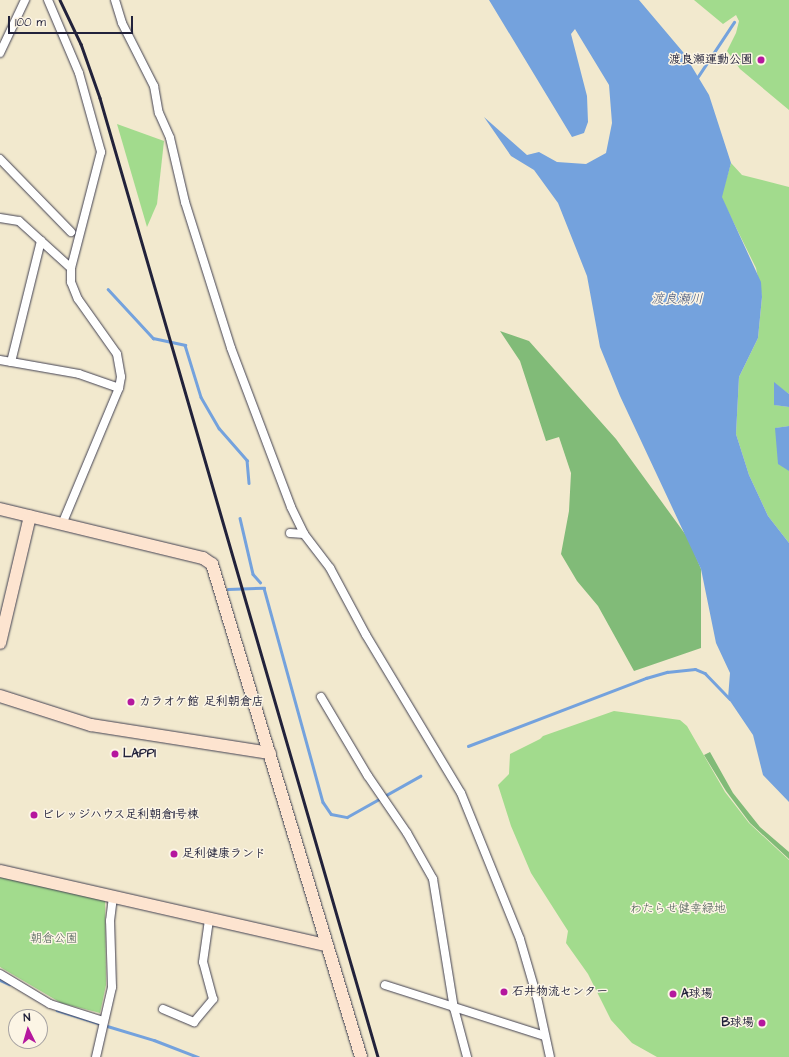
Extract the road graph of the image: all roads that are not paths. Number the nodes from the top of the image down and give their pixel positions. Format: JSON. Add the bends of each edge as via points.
{"nodes":[{"id":1,"x":25,"y":0,"type":"edge"},
{"id":2,"x":48,"y":0,"type":"edge"},
{"id":3,"x":115,"y":0,"type":"edge"},
{"id":4,"x":0,"y":53,"type":"edge"},
{"id":5,"x":0,"y":159,"type":"edge"},
{"id":6,"x":0,"y":218,"type":"edge"},
{"id":7,"x":71,"y":232,"type":"dead end"},
{"id":8,"x":41,"y":241,"type":"junction"},
{"id":9,"x":71,"y":268,"type":"junction"},
{"id":10,"x":0,"y":360,"type":"edge"},
{"id":11,"x":11,"y":362,"type":"junction"},
{"id":12,"x":119,"y":388,"type":"junction"},
{"id":13,"x":0,"y":509,"type":"edge"},
{"id":14,"x":30,"y":516,"type":"junction"},
{"id":15,"x":62,"y":524,"type":"junction"},
{"id":16,"x":290,"y":533,"type":"dead end"},
{"id":17,"x":304,"y":534,"type":"junction"},
{"id":18,"x":0,"y":643,"type":"edge"},
{"id":19,"x":0,"y":696,"type":"edge"},
{"id":20,"x":321,"y":697,"type":"dead end"},
{"id":21,"x":270,"y":753,"type":"junction"},
{"id":22,"x":0,"y":871,"type":"edge"},
{"id":23,"x":113,"y":898,"type":"junction"},
{"id":24,"x":209,"y":920,"type":"junction"},
{"id":25,"x":327,"y":945,"type":"junction"},
{"id":26,"x":0,"y":974,"type":"edge"},
{"id":27,"x":385,"y":985,"type":"dead end"},
{"id":28,"x":163,"y":1008,"type":"dead end"},
{"id":29,"x":454,"y":1008,"type":"junction"},
{"id":30,"x":104,"y":1021,"type":"junction"},
{"id":31,"x":545,"y":1036,"type":"junction"},
{"id":32,"x":96,"y":1057,"type":"edge"},
{"id":33,"x":361,"y":1057,"type":"edge"},
{"id":34,"x":467,"y":1057,"type":"edge"},
{"id":35,"x":550,"y":1057,"type":"edge"}],
"edges":[{"from":1,"to":4,"type":"street"},
{"from":2,"to":9,"type":"street","via":[[79,73],[102,152]]},
{"from":3,"to":17,"type":"street","via":[[122,23],[154,86],[157,104],[168,130],[185,202],[231,348],[261,433]]},
{"from":5,"to":7,"type":"street"},
{"from":6,"to":8,"type":"street","via":[[19,221]]},
{"from":8,"to":9,"type":"street"},
{"from":8,"to":11,"type":"street"},
{"from":9,"to":12,"type":"street","via":[[70,277],[74,290],[117,354],[121,377]]},
{"from":10,"to":11,"type":"street"},
{"from":11,"to":12,"type":"street","via":[[79,374]]},
{"from":12,"to":15,"type":"street"},
{"from":13,"to":14,"type":"street"},
{"from":14,"to":15,"type":"street"},
{"from":14,"to":18,"type":"street"},
{"from":15,"to":21,"type":"street","via":[[203,558],[212,564]]},
{"from":16,"to":17,"type":"street"},
{"from":17,"to":31,"type":"street","via":[[330,568],[366,635],[461,793],[520,939],[538,997]]},
{"from":19,"to":21,"type":"street","via":[[91,725]]},
{"from":20,"to":29,"type":"street","via":[[433,879]]},
{"from":21,"to":25,"type":"street"},
{"from":22,"to":23,"type":"street"},
{"from":23,"to":24,"type":"street"},
{"from":23,"to":30,"type":"street","via":[[110,921],[113,971]]},
{"from":24,"to":25,"type":"street"},
{"from":24,"to":28,"type":"street","via":[[203,962],[213,999],[194,1022]]},
{"from":25,"to":33,"type":"street"},
{"from":26,"to":30,"type":"street","via":[[50,1004]]},
{"from":27,"to":29,"type":"street"},
{"from":29,"to":31,"type":"street"},
{"from":29,"to":34,"type":"street"},
{"from":30,"to":32,"type":"street"},
{"from":31,"to":35,"type":"street"}]}
